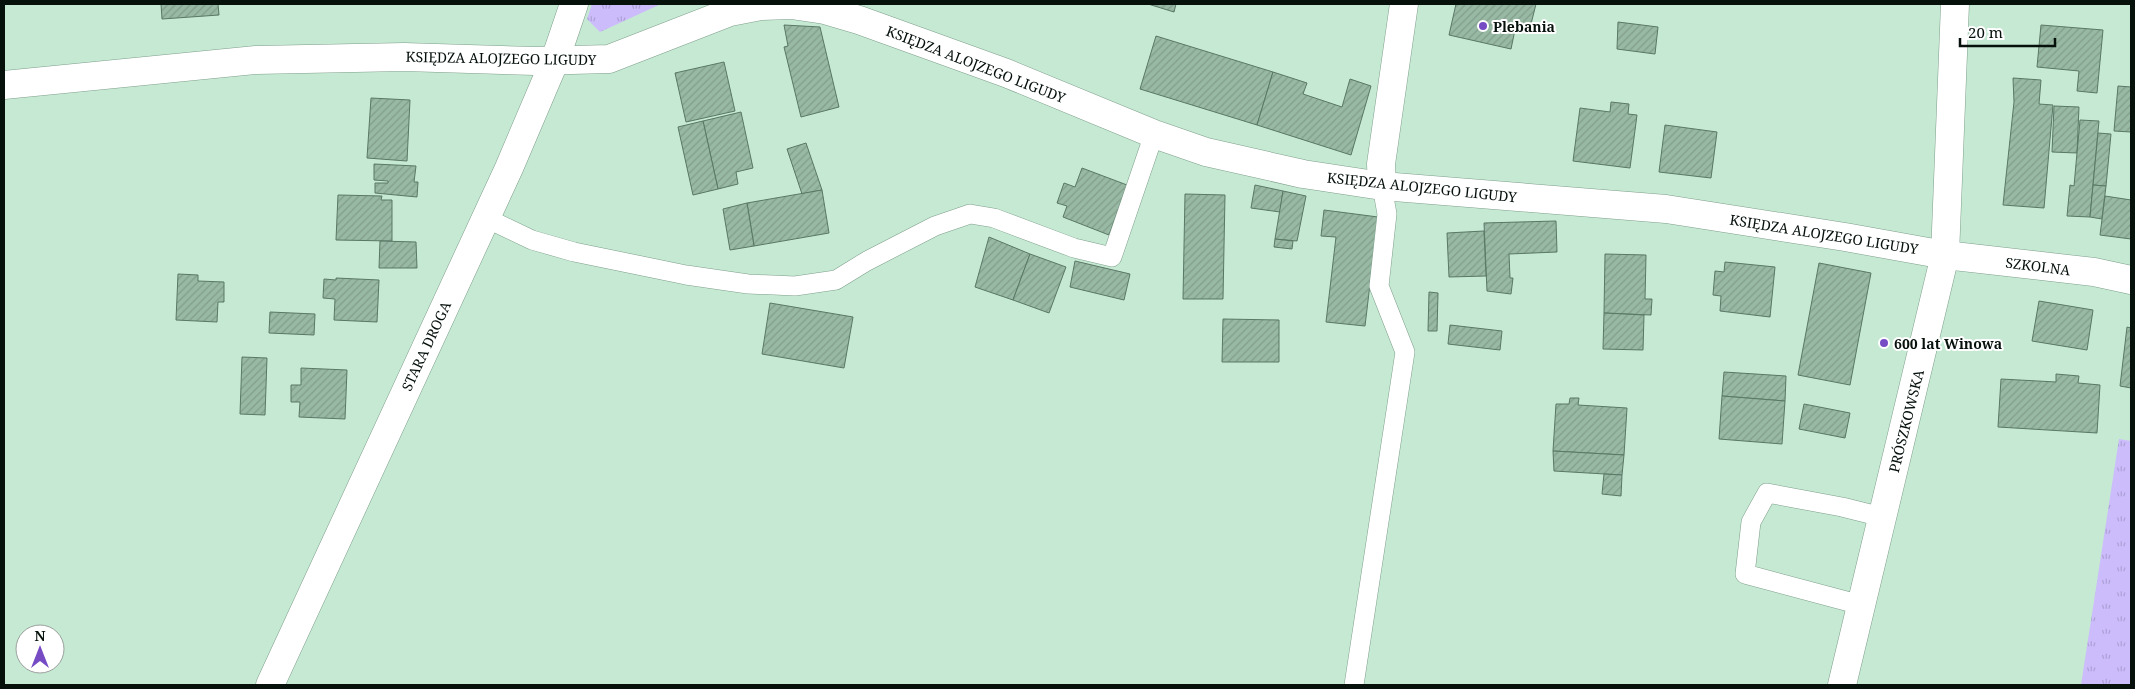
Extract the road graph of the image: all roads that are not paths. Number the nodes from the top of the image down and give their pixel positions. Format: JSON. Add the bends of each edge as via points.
{"nodes":[{"id":1,"x":574,"y":4,"type":"edge"},
{"id":2,"x":1404,"y":4,"type":"edge"},
{"id":3,"x":1955,"y":4,"type":"edge"},
{"id":4,"x":555,"y":60,"type":"junction"},
{"id":5,"x":4,"y":85,"type":"edge"},
{"id":6,"x":1154,"y":134,"type":"junction"},
{"id":7,"x":1382,"y":186,"type":"junction"},
{"id":8,"x":486,"y":218,"type":"junction"},
{"id":9,"x":1945,"y":254,"type":"junction"},
{"id":10,"x":2131,"y":280,"type":"edge"},
{"id":11,"x":1882,"y":517,"type":"junction"},
{"id":12,"x":1861,"y":605,"type":"junction"},
{"id":13,"x":270,"y":685,"type":"edge"},
{"id":14,"x":1354,"y":685,"type":"edge"},
{"id":15,"x":1842,"y":685,"type":"edge"}],
"edges":[{"from":1,"to":4,"type":"street","name":"STARA DROGA"},
{"from":2,"to":7,"type":"street","via":[[1381,164]]},
{"from":3,"to":9,"type":"street","name":"PRÓSZKOWSKA"},
{"from":4,"to":5,"type":"street","name":"KSIĘDZA ALOJZEGO LIGUDY","via":[[404,57],[256,60]]},
{"from":4,"to":6,"type":"street","name":"KSIĘDZA ALOJZEGO LIGUDY","via":[[610,59],[730,12],[791,5],[859,20],[1006,73]]},
{"from":4,"to":8,"type":"street","name":"STARA DROGA"},
{"from":6,"to":7,"type":"street","name":"KSIĘDZA ALOJZEGO LIGUDY","via":[[1206,152],[1254,163]]},
{"from":6,"to":8,"type":"lane","via":[[1112,257],[1074,248],[994,218],[970,214],[935,226],[836,280],[795,286],[748,284],[574,252],[532,240]]},
{"from":7,"to":9,"type":"street","name":"KSIĘDZA ALOJZEGO LIGUDY","via":[[1666,209]]},
{"from":7,"to":14,"type":"lane","via":[[1387,214],[1379,286],[1405,352]]},
{"from":8,"to":13,"type":"street","name":"STARA DROGA"},
{"from":9,"to":10,"type":"street","name":"SZKOLNA","via":[[2094,272]]},
{"from":9,"to":11,"type":"street","name":"PRÓSZKOWSKA"},
{"from":11,"to":12,"type":"street","name":"PRÓSZKOWSKA"},
{"from":11,"to":12,"type":"lane","via":[[1842,506],[1766,493],[1751,522],[1745,574]]},
{"from":12,"to":15,"type":"street","name":"PRÓSZKOWSKA"}]}
